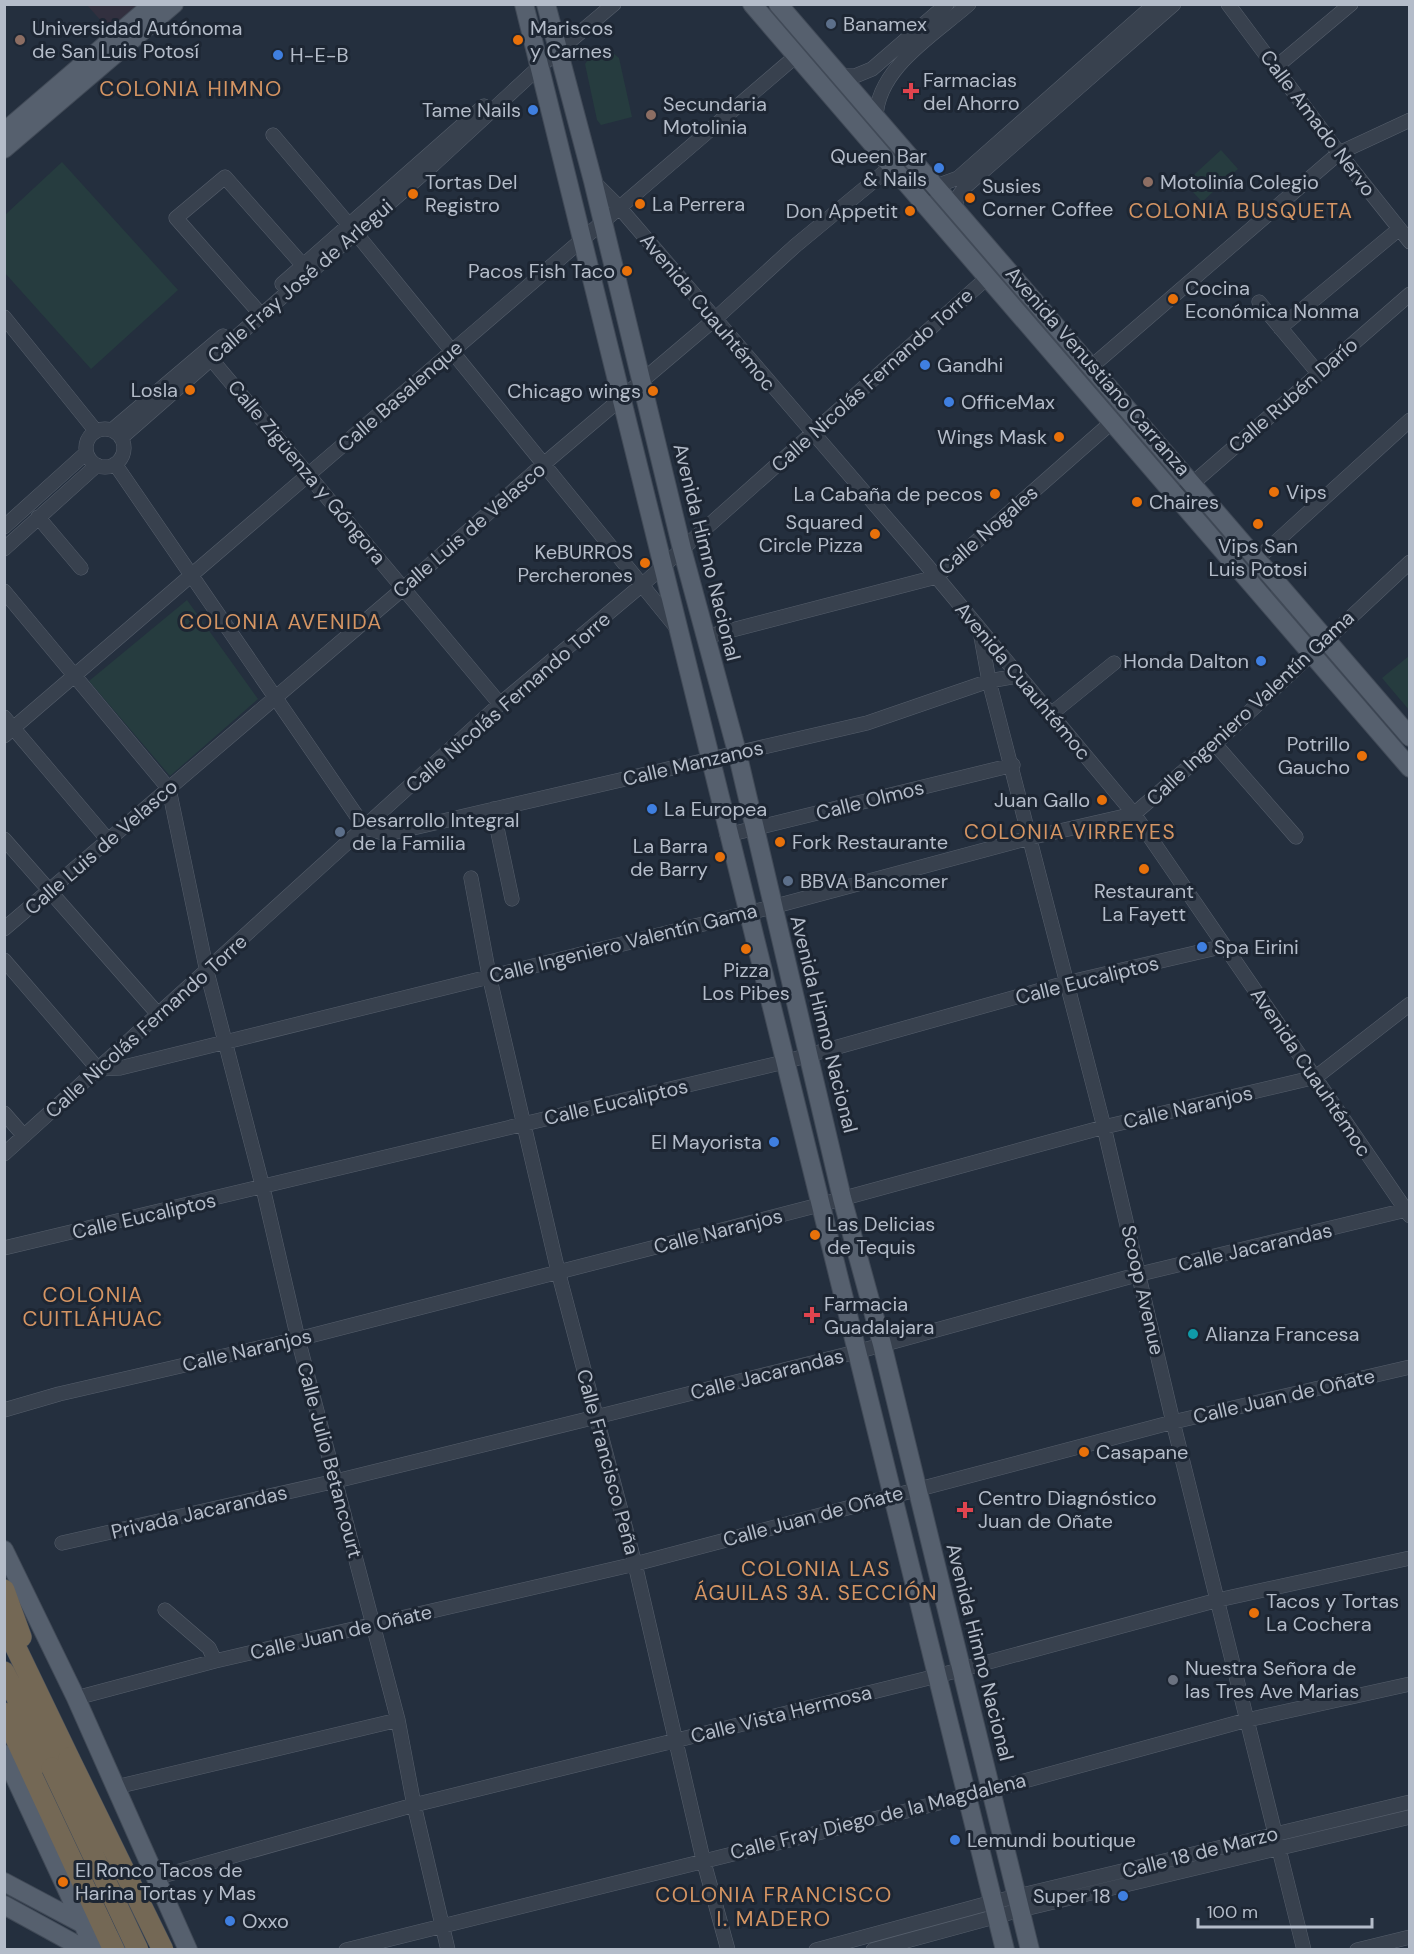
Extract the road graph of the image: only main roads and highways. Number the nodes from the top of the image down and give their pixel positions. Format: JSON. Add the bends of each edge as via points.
{"nodes":[{"id":1,"x":153,"y":4,"type":"edge"},
{"id":2,"x":174,"y":4,"type":"edge"},
{"id":3,"x":524,"y":4,"type":"edge"},
{"id":4,"x":546,"y":4,"type":"edge"},
{"id":5,"x":752,"y":4,"type":"edge"},
{"id":6,"x":778,"y":4,"type":"edge"},
{"id":7,"x":4,"y":132,"type":"edge"},
{"id":8,"x":4,"y":149,"type":"edge"},
{"id":9,"x":1410,"y":738,"type":"edge"},
{"id":10,"x":1406,"y":756,"type":"edge"},
{"id":11,"x":4,"y":1550,"type":"edge"},
{"id":12,"x":4,"y":1590,"type":"edge"},
{"id":13,"x":4,"y":1623,"type":"edge"},
{"id":14,"x":4,"y":1672,"type":"edge"},
{"id":15,"x":43,"y":1700,"type":"junction"},
{"id":16,"x":4,"y":1713,"type":"edge"},
{"id":17,"x":4,"y":1754,"type":"edge"},
{"id":18,"x":60,"y":1763,"type":"junction"},
{"id":19,"x":70,"y":1853,"type":"junction"},
{"id":20,"x":4,"y":1882,"type":"edge"},
{"id":21,"x":166,"y":1904,"type":"junction"},
{"id":22,"x":4,"y":1905,"type":"edge"},
{"id":23,"x":83,"y":1924,"type":"junction"},
{"id":24,"x":106,"y":1946,"type":"edge"},
{"id":25,"x":86,"y":1950,"type":"edge"},
{"id":26,"x":132,"y":1950,"type":"edge"},
{"id":27,"x":138,"y":1950,"type":"edge"},
{"id":28,"x":163,"y":1950,"type":"edge"},
{"id":29,"x":188,"y":1950,"type":"edge"},
{"id":30,"x":1005,"y":1950,"type":"edge"},
{"id":31,"x":1030,"y":1950,"type":"edge"}],
"edges":[{"from":1,"to":7,"type":"main road"},
{"from":2,"to":8,"type":"main road"},
{"from":3,"to":30,"type":"main road"},
{"from":4,"to":31,"type":"main road","name":"Avenida Himno Nacional","via":[[682,549],[737,752],[842,1198],[882,1344]]},
{"from":5,"to":10,"type":"main road","name":"Avenida Venustiano Carranza","via":[[1310,653]]},
{"from":6,"to":9,"type":"main road","name":"Avenida Venustiano Carranza"},
{"from":11,"to":21,"type":"main road","via":[[117,1787]]},
{"from":12,"to":15,"type":"highway"},
{"from":13,"to":15,"type":"highway"},
{"from":14,"to":18,"type":"highway"},
{"from":15,"to":18,"type":"highway"},
{"from":16,"to":19,"type":"highway"},
{"from":17,"to":23,"type":"main road"},
{"from":18,"to":27,"type":"highway","bridge":true},
{"from":18,"to":28,"type":"highway","bridge":true},
{"from":19,"to":21,"type":"main road","via":[[94,1891],[110,1906],[145,1919],[159,1914]]},
{"from":19,"to":24,"type":"highway"},
{"from":20,"to":23,"type":"main road"},
{"from":21,"to":29,"type":"main road"},
{"from":22,"to":25,"type":"main road"},
{"from":23,"to":24,"type":"main road"},
{"from":24,"to":26,"type":"main road"}]}
